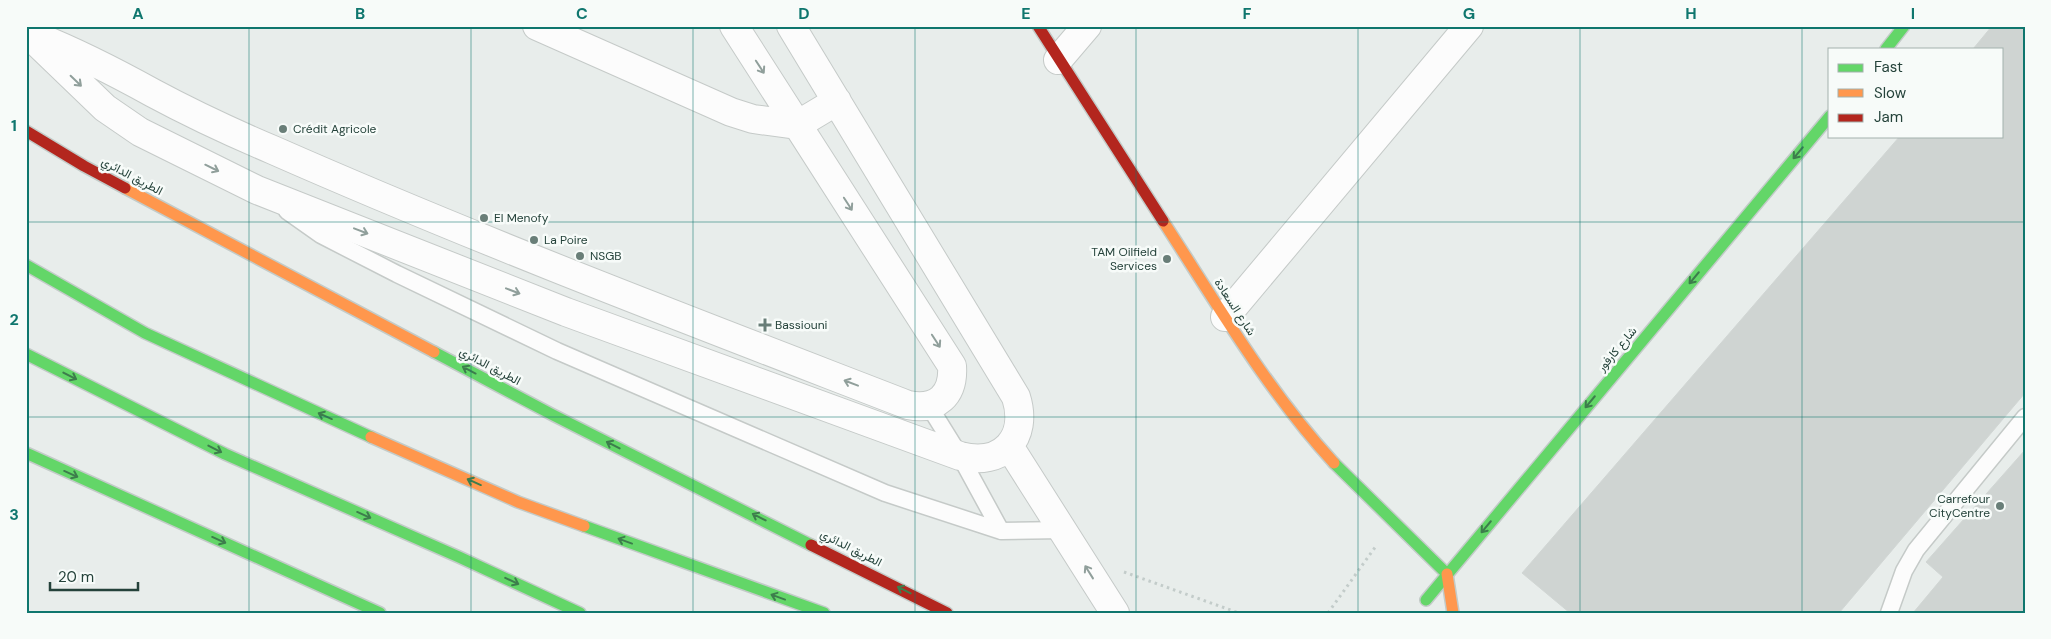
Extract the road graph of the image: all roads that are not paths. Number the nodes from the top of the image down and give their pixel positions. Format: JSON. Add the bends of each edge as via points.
{"nodes":[{"id":1,"x":537,"y":26,"type":"edge"},
{"id":2,"x":734,"y":26,"type":"edge"},
{"id":3,"x":791,"y":26,"type":"edge"},
{"id":4,"x":1038,"y":26,"type":"edge"},
{"id":5,"x":1087,"y":26,"type":"edge"},
{"id":6,"x":1469,"y":26,"type":"edge"},
{"id":7,"x":1904,"y":26,"type":"edge"},
{"id":8,"x":28,"y":33,"type":"edge"},
{"id":9,"x":1887,"y":48,"type":"edge"},
{"id":10,"x":1058,"y":60,"type":"junction"},
{"id":11,"x":837,"y":101,"type":"junction"},
{"id":12,"x":1828,"y":118,"type":"edge"},
{"id":13,"x":797,"y":125,"type":"junction"},
{"id":14,"x":26,"y":131,"type":"edge"},
{"id":15,"x":257,"y":190,"type":"junction"},
{"id":16,"x":26,"y":265,"type":"edge"},
{"id":17,"x":578,"y":277,"type":"junction"},
{"id":18,"x":566,"y":312,"type":"junction"},
{"id":19,"x":1225,"y":317,"type":"junction"},
{"id":20,"x":26,"y":354,"type":"edge"},
{"id":21,"x":929,"y":406,"type":"junction"},
{"id":22,"x":2025,"y":417,"type":"edge"},
{"id":23,"x":1009,"y":446,"type":"junction"},
{"id":24,"x":28,"y":455,"type":"edge"},
{"id":25,"x":960,"y":456,"type":"junction"},
{"id":26,"x":1063,"y":530,"type":"junction"},
{"id":27,"x":1001,"y":531,"type":"junction"},
{"id":28,"x":1447,"y":574,"type":"junction"},
{"id":29,"x":1426,"y":600,"type":"dead end"},
{"id":30,"x":380,"y":613,"type":"edge"},
{"id":31,"x":580,"y":613,"type":"edge"},
{"id":32,"x":824,"y":613,"type":"edge"},
{"id":33,"x":947,"y":613,"type":"edge"},
{"id":34,"x":1115,"y":613,"type":"edge"},
{"id":35,"x":1453,"y":613,"type":"edge"},
{"id":36,"x":1889,"y":613,"type":"edge"}],
"edges":[{"from":1,"to":13,"type":"street","via":[[730,112]]},
{"from":2,"to":13,"type":"street","one_way":true},
{"from":3,"to":11,"type":"street"},
{"from":4,"to":10,"type":"main road","name":"شارع السعادة"},
{"from":5,"to":10,"type":"street"},
{"from":6,"to":19,"type":"street"},
{"from":7,"to":9,"type":"main road"},
{"from":8,"to":15,"type":"street","one_way":true,"via":[[112,113],[140,132]]},
{"from":8,"to":17,"type":"street","via":[[114,70],[198,116],[273,150]]},
{"from":10,"to":19,"type":"main road","name":"شارع السعادة"},
{"from":11,"to":13,"type":"street"},
{"from":11,"to":23,"type":"street","via":[[1016,397],[1020,422]]},
{"from":12,"to":28,"type":"main road","name":"شارع كارفور","one_way":true},
{"from":13,"to":21,"type":"street","one_way":true,"via":[[952,366],[953,376],[948,390],[938,402]]},
{"from":33,"to":14,"type":"main road","name":"الطريق الدائري","one_way":true,"via":[[553,415],[84,166]]},
{"from":15,"to":18,"type":"street","one_way":true},
{"from":15,"to":27,"type":"lane","via":[[321,235],[557,351],[885,493]]},
{"from":32,"to":16,"type":"main road","one_way":true,"via":[[518,502],[145,333]]},
{"from":17,"to":18,"type":"street"},
{"from":21,"to":17,"type":"street","one_way":true,"via":[[908,405]]},
{"from":18,"to":25,"type":"street"},
{"from":19,"to":28,"type":"main road","name":"شارع السعادة","via":[[1303,429],[1393,524]]},
{"from":20,"to":31,"type":"main road","one_way":true,"via":[[225,454]]},
{"from":21,"to":25,"type":"lane"},
{"from":22,"to":36,"type":"lane","via":[[1916,550]]},
{"from":23,"to":25,"type":"street","via":[[986,459]]},
{"from":23,"to":26,"type":"street"},
{"from":24,"to":30,"type":"main road","one_way":true},
{"from":25,"to":27,"type":"lane"},
{"from":26,"to":27,"type":"lane"},
{"from":34,"to":26,"type":"street","one_way":true},
{"from":28,"to":29,"type":"main road","name":"شارع كارفور"},
{"from":28,"to":35,"type":"main road"}]}
